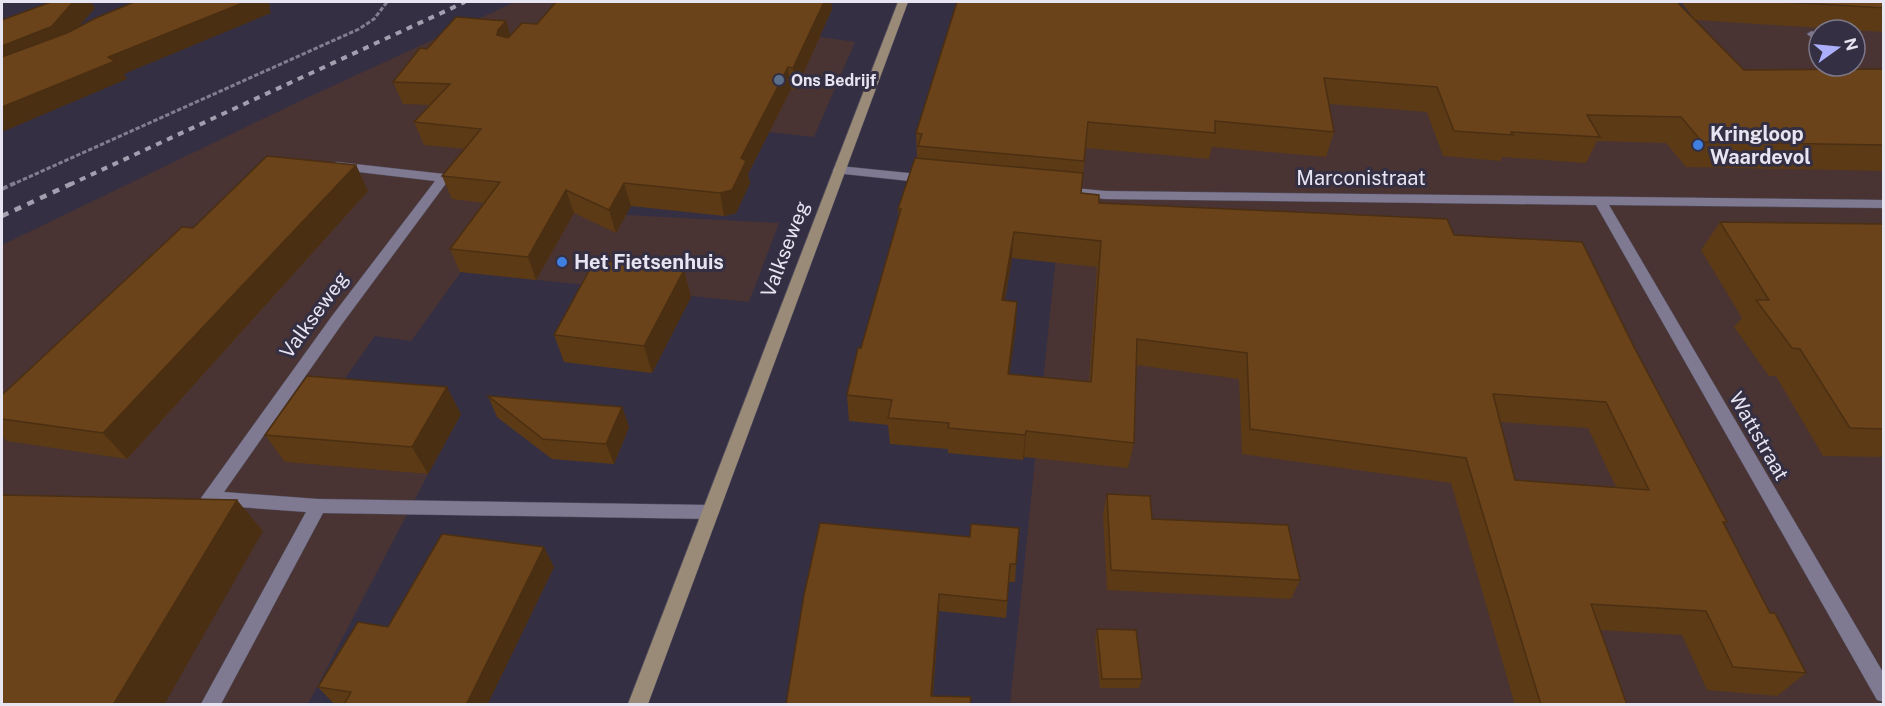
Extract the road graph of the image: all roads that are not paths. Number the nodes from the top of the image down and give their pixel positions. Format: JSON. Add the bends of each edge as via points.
{"nodes":[{"id":1,"x":903,"y":2,"type":"edge"},
{"id":2,"x":1862,"y":78,"type":"edge"},
{"id":3,"x":1884,"y":98,"type":"edge"},
{"id":4,"x":327,"y":165,"type":"edge"},
{"id":5,"x":839,"y":170,"type":"junction"},
{"id":6,"x":943,"y":180,"type":"edge"},
{"id":7,"x":1047,"y":190,"type":"edge"},
{"id":8,"x":1599,"y":199,"type":"junction"},
{"id":9,"x":1884,"y":204,"type":"edge"},
{"id":10,"x":318,"y":506,"type":"junction"},
{"id":11,"x":710,"y":512,"type":"junction"},
{"id":12,"x":1878,"y":675,"type":"edge"},
{"id":13,"x":1884,"y":693,"type":"edge"},
{"id":14,"x":211,"y":705,"type":"edge"},
{"id":15,"x":638,"y":705,"type":"edge"}],
"edges":[{"from":1,"to":5,"type":"street","name":"Valkseweg"},
{"from":2,"to":3,"type":"street"},
{"from":4,"to":10,"type":"street","name":"Valkseweg","via":[[444,178],[210,498]]},
{"from":5,"to":6,"type":"street"},
{"from":5,"to":11,"type":"street","name":"Valkseweg"},
{"from":7,"to":8,"type":"street","name":"Marconistraat","via":[[1105,195]]},
{"from":8,"to":9,"type":"street","name":"Marconistraat"},
{"from":8,"to":12,"type":"street","name":"Wattstraat"},
{"from":10,"to":11,"type":"street","name":"Valkseweg"},
{"from":10,"to":14,"type":"street"},
{"from":11,"to":15,"type":"street","name":"Valkseweg"},
{"from":12,"to":13,"type":"street","name":"Wattstraat"}]}
